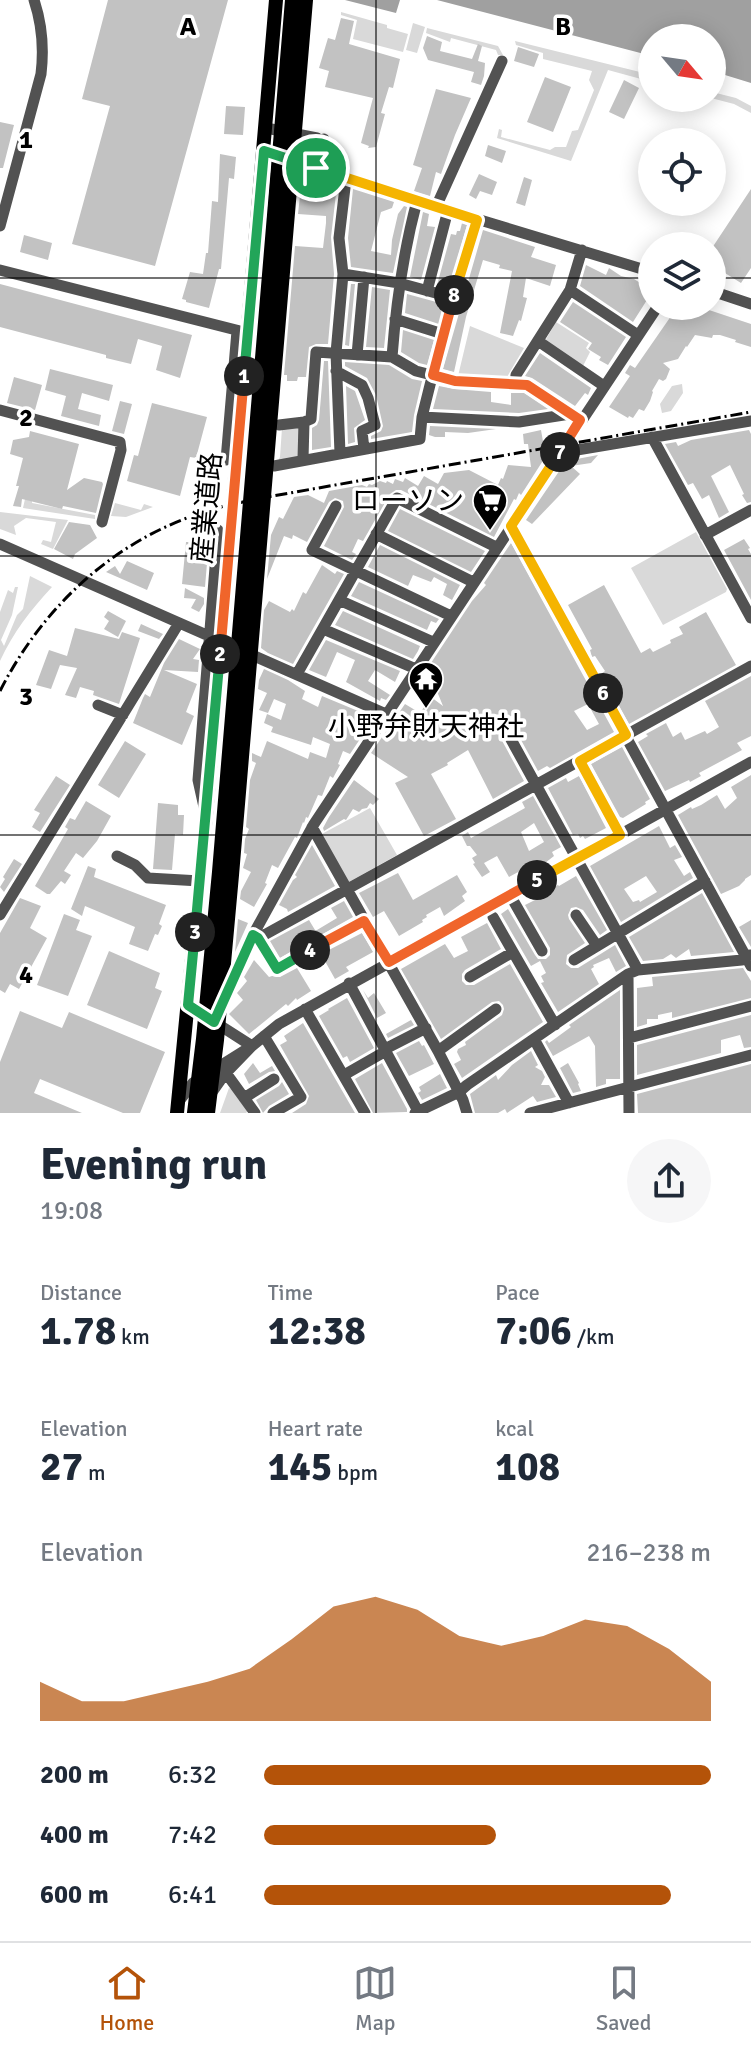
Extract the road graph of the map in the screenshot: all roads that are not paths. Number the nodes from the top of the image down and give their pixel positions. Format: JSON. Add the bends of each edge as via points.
{"nodes":[{"id":1,"x":34,"y":0,"type":"edge"},
{"id":2,"x":276,"y":0,"type":"edge"},
{"id":3,"x":293,"y":0,"type":"edge"},
{"id":4,"x":305,"y":0,"type":"edge"},
{"id":5,"x":502,"y":61,"type":"dead end"},
{"id":6,"x":266,"y":128,"type":"junction"},
{"id":7,"x":264,"y":151,"type":"junction"},
{"id":8,"x":316,"y":168,"type":"junction"},
{"id":9,"x":346,"y":179,"type":"junction"},
{"id":10,"x":417,"y":201,"type":"junction"},
{"id":11,"x":442,"y":209,"type":"junction"},
{"id":12,"x":477,"y":220,"type":"junction"},
{"id":13,"x":0,"y":226,"type":"edge"},
{"id":14,"x":582,"y":250,"type":"junction"},
{"id":15,"x":638,"y":268,"type":"edge"},
{"id":16,"x":0,"y":270,"type":"edge"},
{"id":17,"x":343,"y":274,"type":"junction"},
{"id":18,"x":364,"y":277,"type":"junction"},
{"id":19,"x":399,"y":283,"type":"junction"},
{"id":20,"x":570,"y":290,"type":"junction"},
{"id":21,"x":427,"y":291,"type":"junction"},
{"id":22,"x":726,"y":296,"type":"edge"},
{"id":23,"x":454,"y":298,"type":"junction"},
{"id":24,"x":751,"y":304,"type":"edge"},
{"id":25,"x":395,"y":319,"type":"junction"},
{"id":26,"x":648,"y":320,"type":"edge"},
{"id":27,"x":243,"y":332,"type":"junction"},
{"id":28,"x":443,"y":334,"type":"junction"},
{"id":29,"x":638,"y":335,"type":"junction"},
{"id":30,"x":538,"y":341,"type":"junction"},
{"id":31,"x":336,"y":353,"type":"junction"},
{"id":32,"x":357,"y":355,"type":"junction"},
{"id":33,"x":392,"y":357,"type":"junction"},
{"id":34,"x":336,"y":371,"type":"junction"},
{"id":35,"x":433,"y":375,"type":"junction"},
{"id":36,"x":515,"y":385,"type":"junction"},
{"id":37,"x":604,"y":386,"type":"junction"},
{"id":38,"x":0,"y":410,"type":"edge"},
{"id":39,"x":422,"y":417,"type":"junction"},
{"id":40,"x":575,"y":417,"type":"junction"},
{"id":41,"x":751,"y":421,"type":"edge"},
{"id":42,"x":304,"y":422,"type":"junction"},
{"id":43,"x":279,"y":425,"type":"dead end"},
{"id":44,"x":652,"y":437,"type":"junction"},
{"id":45,"x":364,"y":449,"type":"junction"},
{"id":46,"x":340,"y":453,"type":"junction"},
{"id":47,"x":559,"y":453,"type":"junction"},
{"id":48,"x":303,"y":459,"type":"junction"},
{"id":49,"x":226,"y":460,"type":"dead end"},
{"id":50,"x":274,"y":466,"type":"dead end"},
{"id":51,"x":336,"y":506,"type":"dead end"},
{"id":52,"x":751,"y":510,"type":"edge"},
{"id":53,"x":102,"y":522,"type":"dead end"},
{"id":54,"x":511,"y":526,"type":"junction"},
{"id":55,"x":218,"y":530,"type":"dead end"},
{"id":56,"x":376,"y":534,"type":"junction"},
{"id":57,"x":705,"y":535,"type":"junction"},
{"id":58,"x":0,"y":544,"type":"edge"},
{"id":59,"x":496,"y":547,"type":"junction"},
{"id":60,"x":356,"y":571,"type":"junction"},
{"id":61,"x":473,"y":582,"type":"junction"},
{"id":62,"x":339,"y":600,"type":"junction"},
{"id":63,"x":451,"y":616,"type":"junction"},
{"id":64,"x":751,"y":618,"type":"edge"},
{"id":65,"x":179,"y":623,"type":"junction"},
{"id":66,"x":323,"y":629,"type":"junction"},
{"id":67,"x":209,"y":636,"type":"junction"},
{"id":68,"x":433,"y":642,"type":"junction"},
{"id":69,"x":751,"y":666,"type":"edge"},
{"id":70,"x":416,"y":669,"type":"junction"},
{"id":71,"x":297,"y":674,"type":"junction"},
{"id":72,"x":98,"y":705,"type":"dead end"},
{"id":73,"x":386,"y":714,"type":"junction"},
{"id":74,"x":123,"y":715,"type":"junction"},
{"id":75,"x":508,"y":734,"type":"dead end"},
{"id":76,"x":626,"y":735,"type":"junction"},
{"id":77,"x":580,"y":761,"type":"junction"},
{"id":78,"x":751,"y":762,"type":"edge"},
{"id":79,"x":537,"y":784,"type":"junction"},
{"id":80,"x":666,"y":810,"type":"junction"},
{"id":81,"x":206,"y":815,"type":"junction"},
{"id":82,"x":312,"y":827,"type":"junction"},
{"id":83,"x":620,"y":835,"type":"junction"},
{"id":84,"x":117,"y":856,"type":"dead end"},
{"id":85,"x":577,"y":858,"type":"junction"},
{"id":86,"x":200,"y":881,"type":"junction"},
{"id":87,"x":705,"y":881,"type":"junction"},
{"id":88,"x":347,"y":888,"type":"junction"},
{"id":89,"x":510,"y":895,"type":"junction"},
{"id":90,"x":0,"y":915,"type":"edge"},
{"id":91,"x":576,"y":915,"type":"dead end"},
{"id":92,"x":493,"y":917,"type":"dead end"},
{"id":93,"x":364,"y":921,"type":"junction"},
{"id":94,"x":618,"y":934,"type":"junction"},
{"id":95,"x":256,"y":936,"type":"junction"},
{"id":96,"x":597,"y":946,"type":"junction"},
{"id":97,"x":542,"y":951,"type":"dead end"},
{"id":98,"x":513,"y":952,"type":"junction"},
{"id":99,"x":749,"y":959,"type":"edge"},
{"id":100,"x":574,"y":960,"type":"dead end"},
{"id":101,"x":389,"y":962,"type":"junction"},
{"id":102,"x":633,"y":972,"type":"junction"},
{"id":103,"x":470,"y":977,"type":"dead end"},
{"id":104,"x":349,"y":983,"type":"junction"},
{"id":105,"x":188,"y":1005,"type":"junction"},
{"id":106,"x":751,"y":1006,"type":"edge"},
{"id":107,"x":305,"y":1009,"type":"junction"},
{"id":108,"x":496,"y":1009,"type":"dead end"},
{"id":109,"x":187,"y":1021,"type":"junction"},
{"id":110,"x":214,"y":1022,"type":"junction"},
{"id":111,"x":555,"y":1025,"type":"junction"},
{"id":112,"x":426,"y":1028,"type":"junction"},
{"id":113,"x":264,"y":1036,"type":"junction"},
{"id":114,"x":629,"y":1038,"type":"junction"},
{"id":115,"x":534,"y":1039,"type":"junction"},
{"id":116,"x":252,"y":1046,"type":"junction"},
{"id":117,"x":386,"y":1050,"type":"junction"},
{"id":118,"x":438,"y":1051,"type":"junction"},
{"id":119,"x":751,"y":1055,"type":"edge"},
{"id":120,"x":226,"y":1073,"type":"junction"},
{"id":121,"x":344,"y":1075,"type":"junction"},
{"id":122,"x":274,"y":1079,"type":"dead end"},
{"id":123,"x":193,"y":1083,"type":"junction"},
{"id":124,"x":629,"y":1087,"type":"junction"},
{"id":125,"x":459,"y":1092,"type":"junction"},
{"id":126,"x":244,"y":1098,"type":"junction"},
{"id":127,"x":569,"y":1103,"type":"junction"},
{"id":128,"x":178,"y":1107,"type":"edge"},
{"id":129,"x":417,"y":1112,"type":"edge"},
{"id":130,"x":196,"y":1113,"type":"edge"},
{"id":131,"x":207,"y":1113,"type":"edge"},
{"id":132,"x":255,"y":1113,"type":"edge"},
{"id":133,"x":273,"y":1113,"type":"edge"},
{"id":134,"x":365,"y":1113,"type":"edge"},
{"id":135,"x":467,"y":1113,"type":"edge"},
{"id":136,"x":530,"y":1113,"type":"edge"},
{"id":137,"x":629,"y":1113,"type":"edge"}],
"edges":[{"from":1,"to":13,"type":"street","via":[[43,44],[41,74]]},
{"from":2,"to":6,"type":"main road","name":"産業道路"},
{"from":3,"to":130,"type":"highway"},
{"from":4,"to":131,"type":"highway"},
{"from":5,"to":11,"type":"street"},
{"from":6,"to":7,"type":"main road","name":"産業道路"},
{"from":6,"to":8,"type":"street","via":[[321,138]]},
{"from":7,"to":8,"type":"street"},
{"from":7,"to":27,"type":"main road","name":"産業道路"},
{"from":8,"to":9,"type":"street"},
{"from":9,"to":10,"type":"street"},
{"from":9,"to":17,"type":"street","via":[[339,238]]},
{"from":10,"to":11,"type":"street"},
{"from":10,"to":19,"type":"street"},
{"from":11,"to":12,"type":"street"},
{"from":11,"to":21,"type":"street"},
{"from":12,"to":14,"type":"street"},
{"from":12,"to":23,"type":"street"},
{"from":14,"to":15,"type":"street"},
{"from":14,"to":20,"type":"street"},
{"from":16,"to":27,"type":"street"},
{"from":17,"to":18,"type":"street"},
{"from":17,"to":31,"type":"street"},
{"from":18,"to":19,"type":"street"},
{"from":18,"to":32,"type":"street"},
{"from":19,"to":21,"type":"street"},
{"from":19,"to":25,"type":"street"},
{"from":20,"to":29,"type":"street"},
{"from":20,"to":30,"type":"street"},
{"from":21,"to":23,"type":"street"},
{"from":22,"to":24,"type":"street"},
{"from":23,"to":28,"type":"street"},
{"from":25,"to":28,"type":"street"},
{"from":25,"to":33,"type":"street"},
{"from":26,"to":29,"type":"street"},
{"from":27,"to":49,"type":"street"},
{"from":27,"to":81,"type":"main road","name":"産業道路"},
{"from":28,"to":35,"type":"street"},
{"from":29,"to":37,"type":"street"},
{"from":30,"to":36,"type":"street"},
{"from":30,"to":37,"type":"street"},
{"from":31,"to":32,"type":"street"},
{"from":31,"to":34,"type":"street"},
{"from":31,"to":42,"type":"street","via":[[316,352],[311,419]]},
{"from":32,"to":33,"type":"street"},
{"from":33,"to":35,"type":"street"},
{"from":34,"to":45,"type":"street","via":[[362,385],[368,398],[375,425],[362,431]]},
{"from":34,"to":46,"type":"street"},
{"from":35,"to":36,"type":"street"},
{"from":35,"to":39,"type":"street"},
{"from":36,"to":40,"type":"street","via":[[527,385]]},
{"from":37,"to":40,"type":"street"},
{"from":38,"to":53,"type":"street","via":[[120,442]]},
{"from":39,"to":40,"type":"street","via":[[519,422]]},
{"from":39,"to":45,"type":"street","via":[[420,439]]},
{"from":40,"to":47,"type":"street"},
{"from":41,"to":44,"type":"street"},
{"from":42,"to":43,"type":"street"},
{"from":42,"to":48,"type":"street"},
{"from":44,"to":47,"type":"street"},
{"from":44,"to":57,"type":"street"},
{"from":45,"to":46,"type":"street"},
{"from":46,"to":48,"type":"street"},
{"from":47,"to":54,"type":"street"},
{"from":48,"to":50,"type":"street"},
{"from":51,"to":60,"type":"street","via":[[312,550]]},
{"from":52,"to":57,"type":"street"},
{"from":54,"to":59,"type":"street"},
{"from":54,"to":76,"type":"street"},
{"from":55,"to":67,"type":"street"},
{"from":56,"to":59,"type":"street","via":[[397,498]]},
{"from":56,"to":60,"type":"street"},
{"from":56,"to":61,"type":"street"},
{"from":57,"to":64,"type":"street"},
{"from":58,"to":65,"type":"street"},
{"from":59,"to":61,"type":"street"},
{"from":60,"to":62,"type":"street"},
{"from":60,"to":63,"type":"street"},
{"from":61,"to":63,"type":"street"},
{"from":62,"to":66,"type":"street"},
{"from":62,"to":68,"type":"street"},
{"from":63,"to":68,"type":"street"},
{"from":65,"to":67,"type":"street"},
{"from":65,"to":74,"type":"street"},
{"from":66,"to":70,"type":"street"},
{"from":66,"to":71,"type":"street"},
{"from":67,"to":71,"type":"street"},
{"from":67,"to":81,"type":"street","via":[[198,780]]},
{"from":68,"to":70,"type":"street"},
{"from":69,"to":76,"type":"street"},
{"from":70,"to":73,"type":"street"},
{"from":71,"to":73,"type":"street"},
{"from":72,"to":74,"type":"street"},
{"from":73,"to":82,"type":"street"},
{"from":74,"to":90,"type":"street"},
{"from":75,"to":79,"type":"street"},
{"from":76,"to":77,"type":"street"},
{"from":76,"to":80,"type":"street"},
{"from":77,"to":79,"type":"street"},
{"from":77,"to":83,"type":"street"},
{"from":78,"to":80,"type":"street"},
{"from":79,"to":85,"type":"street"},
{"from":79,"to":88,"type":"street"},
{"from":80,"to":83,"type":"street"},
{"from":80,"to":87,"type":"street"},
{"from":81,"to":86,"type":"main road","name":"産業道路"},
{"from":82,"to":88,"type":"street"},
{"from":82,"to":95,"type":"street"},
{"from":83,"to":85,"type":"street"},
{"from":84,"to":86,"type":"street","via":[[148,878]]},
{"from":85,"to":89,"type":"street"},
{"from":85,"to":94,"type":"street"},
{"from":86,"to":105,"type":"main road","name":"産業道路"},
{"from":87,"to":94,"type":"street"},
{"from":87,"to":99,"type":"street"},
{"from":88,"to":93,"type":"street"},
{"from":88,"to":95,"type":"street"},
{"from":89,"to":97,"type":"street"},
{"from":89,"to":101,"type":"street"},
{"from":91,"to":96,"type":"street"},
{"from":92,"to":98,"type":"street"},
{"from":93,"to":95,"type":"street","via":[[277,969]]},
{"from":93,"to":101,"type":"street"},
{"from":94,"to":96,"type":"street"},
{"from":94,"to":102,"type":"street"},
{"from":95,"to":110,"type":"street"},
{"from":96,"to":100,"type":"street"},
{"from":98,"to":103,"type":"street"},
{"from":98,"to":111,"type":"street"},
{"from":99,"to":102,"type":"street"},
{"from":101,"to":104,"type":"street"},
{"from":101,"to":112,"type":"street"},
{"from":102,"to":111,"type":"street"},
{"from":102,"to":114,"type":"street"},
{"from":104,"to":107,"type":"street"},
{"from":104,"to":117,"type":"street"},
{"from":105,"to":109,"type":"main road","name":"産業道路"},
{"from":105,"to":110,"type":"street"},
{"from":106,"to":114,"type":"street"},
{"from":107,"to":113,"type":"street"},
{"from":107,"to":121,"type":"street"},
{"from":108,"to":118,"type":"street"},
{"from":109,"to":123,"type":"main road","name":"産業道路"},
{"from":109,"to":128,"type":"main road","name":"産業道路"},
{"from":110,"to":116,"type":"street"},
{"from":111,"to":115,"type":"street"},
{"from":112,"to":117,"type":"street"},
{"from":112,"to":118,"type":"street"},
{"from":113,"to":116,"type":"street"},
{"from":113,"to":133,"type":"street","via":[[301,1097]]},
{"from":114,"to":124,"type":"street"},
{"from":115,"to":125,"type":"street"},
{"from":115,"to":127,"type":"street"},
{"from":116,"to":120,"type":"street"},
{"from":116,"to":123,"type":"street"},
{"from":117,"to":121,"type":"street"},
{"from":117,"to":129,"type":"street"},
{"from":118,"to":125,"type":"street"},
{"from":119,"to":124,"type":"street"},
{"from":120,"to":126,"type":"street"},
{"from":120,"to":130,"type":"street"},
{"from":121,"to":134,"type":"street"},
{"from":122,"to":126,"type":"street"},
{"from":123,"to":128,"type":"street"},
{"from":123,"to":130,"type":"main road","name":"産業道路"},
{"from":124,"to":127,"type":"street"},
{"from":124,"to":137,"type":"street"},
{"from":125,"to":129,"type":"street"},
{"from":125,"to":135,"type":"street"},
{"from":126,"to":132,"type":"street"},
{"from":127,"to":136,"type":"street"}]}
